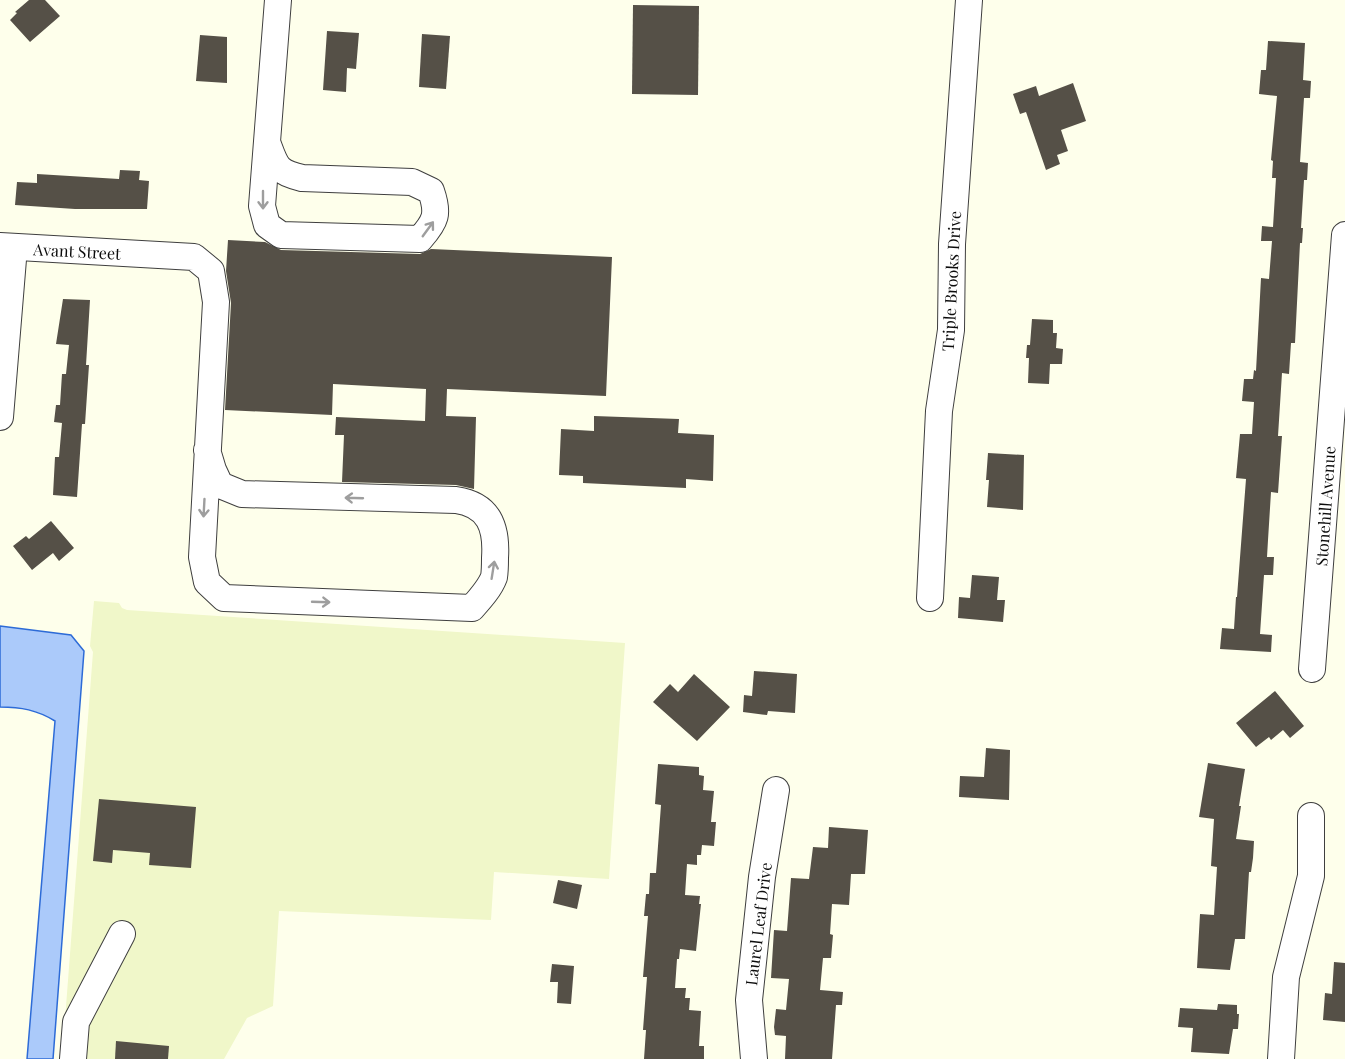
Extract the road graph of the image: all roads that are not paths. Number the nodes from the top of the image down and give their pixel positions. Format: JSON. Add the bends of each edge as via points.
{"nodes":[{"id":1,"x":278,"y":0,"type":"edge"},
{"id":2,"x":969,"y":0,"type":"edge"},
{"id":3,"x":267,"y":142,"type":"junction"},
{"id":4,"x":1345,"y":235,"type":"edge"},
{"id":5,"x":7,"y":246,"type":"edge"},
{"id":6,"x":0,"y":417,"type":"edge"},
{"id":7,"x":207,"y":450,"type":"junction"},
{"id":8,"x":930,"y":598,"type":"dead end"},
{"id":9,"x":1312,"y":669,"type":"dead end"},
{"id":10,"x":776,"y":790,"type":"dead end"},
{"id":11,"x":1311,"y":816,"type":"dead end"},
{"id":12,"x":122,"y":934,"type":"dead end"},
{"id":13,"x":73,"y":1059,"type":"edge"},
{"id":14,"x":754,"y":1059,"type":"edge"},
{"id":15,"x":1281,"y":1059,"type":"edge"}],
"edges":[{"from":1,"to":3,"type":"street"},
{"from":2,"to":8,"type":"street","name":"Triple Brooks Drive","via":[[952,244],[951,330],[939,411]]},
{"from":3,"to":3,"type":"street","one_way":true,"via":[[262,206],[267,225],[281,235],[420,239],[434,223],[437,206],[431,190],[412,182],[286,174],[277,168]]},
{"from":4,"to":9,"type":"street","name":"Stonehill Avenue"},
{"from":5,"to":6,"type":"street"},
{"from":5,"to":7,"type":"street","name":"Avant Street","via":[[194,257],[211,271],[216,302]]},
{"from":7,"to":7,"type":"street","name":"Avant Street","one_way":true,"via":[[202,557],[207,582],[224,598],[472,608],[494,577],[496,540],[491,519],[477,507],[460,500],[242,495],[220,485]]},
{"from":10,"to":14,"type":"street","name":"Laurel Leaf Drive","via":[[749,1000]]},
{"from":11,"to":15,"type":"street","via":[[1311,876],[1286,977]]},
{"from":12,"to":13,"type":"street","via":[[76,1022]]}]}
